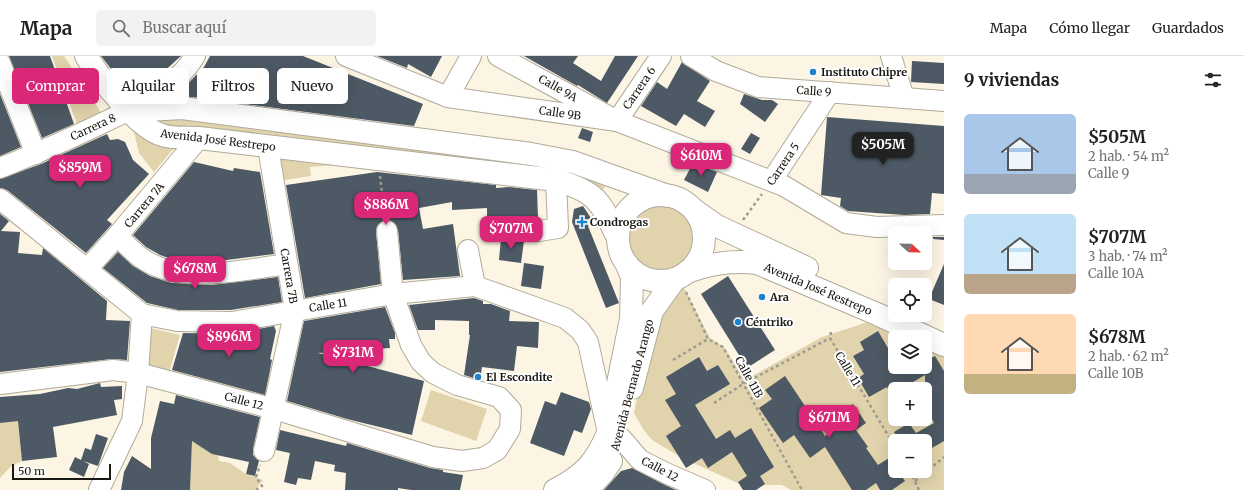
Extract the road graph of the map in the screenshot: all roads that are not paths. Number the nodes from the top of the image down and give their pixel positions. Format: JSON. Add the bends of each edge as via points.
{"nodes":[{"id":1,"x":86,"y":56,"type":"edge"},
{"id":2,"x":195,"y":56,"type":"edge"},
{"id":3,"x":346,"y":56,"type":"edge"},
{"id":4,"x":471,"y":56,"type":"edge"},
{"id":5,"x":498,"y":56,"type":"edge"},
{"id":6,"x":662,"y":56,"type":"edge"},
{"id":7,"x":691,"y":56,"type":"edge"},
{"id":8,"x":891,"y":56,"type":"edge"},
{"id":9,"x":0,"y":63,"type":"edge"},
{"id":10,"x":830,"y":92,"type":"junction"},
{"id":11,"x":448,"y":96,"type":"junction"},
{"id":12,"x":904,"y":98,"type":"junction"},
{"id":13,"x":944,"y":101,"type":"edge"},
{"id":14,"x":129,"y":111,"type":"junction"},
{"id":15,"x":617,"y":121,"type":"junction"},
{"id":16,"x":198,"y":138,"type":"junction"},
{"id":17,"x":268,"y":147,"type":"junction"},
{"id":18,"x":36,"y":154,"type":"junction"},
{"id":19,"x":0,"y":168,"type":"edge"},
{"id":20,"x":556,"y":180,"type":"junction"},
{"id":21,"x":772,"y":180,"type":"junction"},
{"id":22,"x":668,"y":196,"type":"junction"},
{"id":23,"x":0,"y":199,"type":"edge"},
{"id":24,"x":690,"y":207,"type":"junction"},
{"id":25,"x":944,"y":225,"type":"edge"},
{"id":26,"x":503,"y":227,"type":"dead end"},
{"id":27,"x":387,"y":231,"type":"road end"},
{"id":28,"x":117,"y":236,"type":"junction"},
{"id":29,"x":618,"y":238,"type":"junction"},
{"id":30,"x":468,"y":250,"type":"dead end"},
{"id":31,"x":287,"y":264,"type":"junction"},
{"id":32,"x":627,"y":265,"type":"junction"},
{"id":33,"x":87,"y":270,"type":"junction"},
{"id":34,"x":680,"y":276,"type":"junction"},
{"id":35,"x":475,"y":286,"type":"junction"},
{"id":36,"x":393,"y":294,"type":"junction"},
{"id":37,"x":888,"y":305,"type":"edge"},
{"id":38,"x":295,"y":310,"type":"junction"},
{"id":39,"x":142,"y":314,"type":"junction"},
{"id":40,"x":926,"y":322,"type":"edge"},
{"id":41,"x":944,"y":330,"type":"edge"},
{"id":42,"x":944,"y":345,"type":"edge"},
{"id":43,"x":138,"y":373,"type":"junction"},
{"id":44,"x":0,"y":384,"type":"edge"},
{"id":45,"x":274,"y":409,"type":"junction"},
{"id":46,"x":614,"y":436,"type":"junction"},
{"id":47,"x":264,"y":452,"type":"road end"},
{"id":48,"x":99,"y":490,"type":"edge"},
{"id":49,"x":555,"y":490,"type":"edge"},
{"id":50,"x":587,"y":490,"type":"edge"},
{"id":51,"x":705,"y":490,"type":"edge"}],
"edges":[{"from":1,"to":14,"type":"main road","name":"Avenida José Restrepo","via":[[95,71]]},
{"from":2,"to":14,"type":"street","name":"Carrera 8","via":[[170,85]]},
{"from":3,"to":11,"type":"street","name":"Calle 9B"},
{"from":4,"to":11,"type":"street"},
{"from":5,"to":15,"type":"street","name":"Calle 9A"},
{"from":6,"to":15,"type":"street","name":"Carrera 6"},
{"from":7,"to":10,"type":"street","name":"Calle 9","via":[[716,71],[758,87]]},
{"from":8,"to":12,"type":"street"},
{"from":9,"to":18,"type":"street"},
{"from":10,"to":12,"type":"street","name":"Calle 9"},
{"from":10,"to":21,"type":"street","name":"Carrera 5"},
{"from":11,"to":15,"type":"street","name":"Calle 9B"},
{"from":12,"to":13,"type":"street","name":"Calle 9"},
{"from":14,"to":16,"type":"main road","name":"Avenida José Restrepo","via":[[148,130],[162,136]]},
{"from":14,"to":18,"type":"street","name":"Carrera 8"},
{"from":14,"to":22,"type":"main road","via":[[182,108],[532,154],[573,162]]},
{"from":15,"to":21,"type":"street","name":"Calle 9B"},
{"from":16,"to":17,"type":"main road","name":"Avenida José Restrepo"},
{"from":16,"to":28,"type":"street","name":"Carrera 7A"},
{"from":17,"to":20,"type":"main road","name":"Avenida José Restrepo"},
{"from":17,"to":31,"type":"street","name":"Carrera 7B"},
{"from":18,"to":19,"type":"street","name":"Carrera 8"},
{"from":20,"to":26,"type":"street","via":[[558,228],[539,230]]},
{"from":20,"to":29,"type":"main road","name":"Avenida José Restrepo","via":[[588,192],[597,201]]},
{"from":21,"to":25,"type":"street","name":"Calle 9B","via":[[846,223],[877,227]]},
{"from":22,"to":24,"type":"main road"},
{"from":22,"to":29,"type":"main road","via":[[656,195],[633,205],[622,220]]},
{"from":23,"to":33,"type":"street","name":"Calle 11"},
{"from":24,"to":34,"type":"main road","via":[[698,216],[704,240],[696,263]]},
{"from":24,"to":37,"type":"main road","name":"Avenida José Restrepo","via":[[734,234]]},
{"from":27,"to":36,"type":"street"},
{"from":28,"to":31,"type":"street","via":[[140,258],[176,272],[201,275]]},
{"from":28,"to":33,"type":"street","name":"Carrera 7A"},
{"from":29,"to":32,"type":"main road","via":[[620,252]]},
{"from":30,"to":35,"type":"street"},
{"from":31,"to":38,"type":"street","name":"Carrera 7B"},
{"from":32,"to":34,"type":"main road","via":[[649,280],[662,281]]},
{"from":32,"to":46,"type":"main road","name":"Avenida Bernardo Arango","via":[[632,278],[630,319]]},
{"from":33,"to":39,"type":"street","name":"Calle 11"},
{"from":34,"to":42,"type":"main road","name":"Avenida José Restrepo","via":[[707,264],[737,260],[757,263]]},
{"from":34,"to":46,"type":"main road","name":"Avenida Bernardo Arango","via":[[652,311]]},
{"from":35,"to":36,"type":"street","name":"Calle 11"},
{"from":35,"to":46,"type":"street","name":"Calle 11","via":[[565,318],[580,330],[588,342]]},
{"from":36,"to":38,"type":"street","name":"Calle 11"},
{"from":36,"to":45,"type":"street","name":"Calle 12","via":[[411,345],[421,362],[433,373],[457,385],[499,397],[510,410],[510,430],[497,450],[483,458],[462,461],[433,456]]},
{"from":38,"to":39,"type":"street","name":"Calle 11","via":[[232,322],[177,321]]},
{"from":38,"to":45,"type":"street","name":"Carrera 7B"},
{"from":39,"to":43,"type":"street"},
{"from":40,"to":41,"type":"main road"},
{"from":43,"to":44,"type":"street","name":"Calle 12","via":[[113,370]]},
{"from":43,"to":45,"type":"street","name":"Calle 12"},
{"from":43,"to":48,"type":"street","via":[[132,421]]},
{"from":45,"to":47,"type":"street","name":"Carrera 7B"},
{"from":46,"to":49,"type":"main road","name":"Avenida Bernardo Arango","via":[[587,468],[571,482]]},
{"from":46,"to":50,"type":"main road","name":"Avenida Bernardo Arango","via":[[614,456]]},
{"from":46,"to":51,"type":"street","name":"Calle 12","via":[[640,460]]}]}
